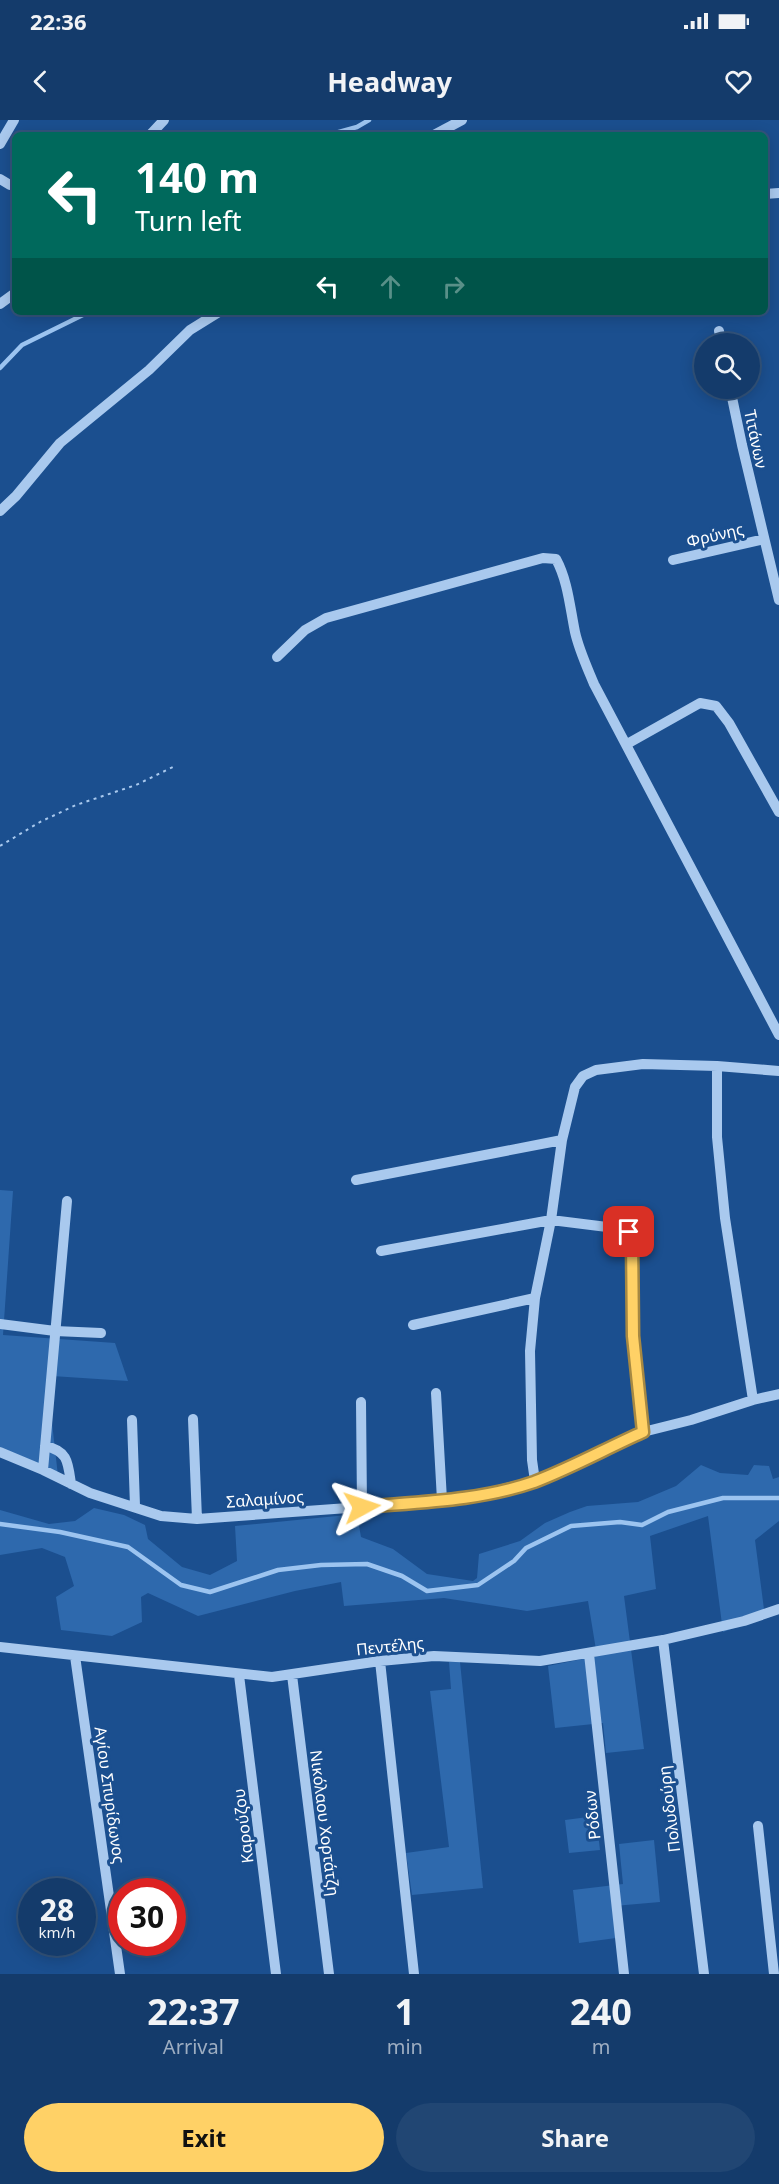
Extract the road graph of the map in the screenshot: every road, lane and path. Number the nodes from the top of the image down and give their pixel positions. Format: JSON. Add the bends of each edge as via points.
{"nodes":[{"id":1,"x":14,"y":120,"type":"edge"},
{"id":2,"x":164,"y":120,"type":"edge"},
{"id":3,"x":462,"y":120,"type":"edge"},
{"id":4,"x":153,"y":132,"type":"edge"},
{"id":5,"x":440,"y":132,"type":"edge"},
{"id":6,"x":0,"y":144,"type":"edge"},
{"id":7,"x":12,"y":294,"type":"edge"},
{"id":8,"x":0,"y":304,"type":"edge"},
{"id":9,"x":214,"y":315,"type":"edge"},
{"id":10,"x":732,"y":399,"type":"edge"},
{"id":11,"x":0,"y":511,"type":"edge"},
{"id":12,"x":764,"y":539,"type":"junction"},
{"id":13,"x":673,"y":560,"type":"dead end"},
{"id":14,"x":779,"y":600,"type":"edge"},
{"id":15,"x":278,"y":657,"type":"dead end"},
{"id":16,"x":627,"y":744,"type":"junction"},
{"id":17,"x":175,"y":766,"type":"dead end"},
{"id":18,"x":779,"y":812,"type":"edge"},
{"id":19,"x":0,"y":846,"type":"edge"},
{"id":20,"x":779,"y":1035,"type":"edge"},
{"id":21,"x":717,"y":1066,"type":"junction"},
{"id":22,"x":779,"y":1071,"type":"edge"},
{"id":23,"x":562,"y":1140,"type":"junction"},
{"id":24,"x":356,"y":1180,"type":"dead end"},
{"id":25,"x":67,"y":1201,"type":"dead end"},
{"id":26,"x":550,"y":1220,"type":"junction"},
{"id":27,"x":381,"y":1251,"type":"dead end"},
{"id":28,"x":535,"y":1298,"type":"junction"},
{"id":29,"x":0,"y":1324,"type":"edge"},
{"id":30,"x":413,"y":1325,"type":"dead end"},
{"id":31,"x":55,"y":1331,"type":"junction"},
{"id":32,"x":101,"y":1333,"type":"dead end"},
{"id":33,"x":436,"y":1393,"type":"dead end"},
{"id":34,"x":779,"y":1394,"type":"edge"},
{"id":35,"x":753,"y":1400,"type":"junction"},
{"id":36,"x":361,"y":1402,"type":"dead end"},
{"id":37,"x":193,"y":1419,"type":"dead end"},
{"id":38,"x":132,"y":1420,"type":"dead end"},
{"id":39,"x":643,"y":1432,"type":"junction"},
{"id":40,"x":45,"y":1446,"type":"junction"},
{"id":41,"x":0,"y":1452,"type":"edge"},
{"id":42,"x":43,"y":1470,"type":"junction"},
{"id":43,"x":535,"y":1481,"type":"junction"},
{"id":44,"x":71,"y":1484,"type":"junction"},
{"id":45,"x":442,"y":1500,"type":"junction"},
{"id":46,"x":135,"y":1506,"type":"junction"},
{"id":47,"x":362,"y":1507,"type":"junction"},
{"id":48,"x":197,"y":1519,"type":"junction"},
{"id":49,"x":779,"y":1609,"type":"edge"},
{"id":50,"x":663,"y":1640,"type":"junction"},
{"id":51,"x":0,"y":1647,"type":"edge"},
{"id":52,"x":589,"y":1654,"type":"junction"},
{"id":53,"x":75,"y":1656,"type":"junction"},
{"id":54,"x":380,"y":1661,"type":"junction"},
{"id":55,"x":239,"y":1675,"type":"junction"},
{"id":56,"x":292,"y":1675,"type":"junction"},
{"id":57,"x":758,"y":1826,"type":"dead end"},
{"id":58,"x":120,"y":1974,"type":"edge"},
{"id":59,"x":276,"y":1974,"type":"edge"},
{"id":60,"x":329,"y":1974,"type":"edge"},
{"id":61,"x":414,"y":1974,"type":"edge"},
{"id":62,"x":624,"y":1974,"type":"edge"},
{"id":63,"x":704,"y":1974,"type":"edge"},
{"id":64,"x":774,"y":1974,"type":"edge"}],
"edges":[{"from":1,"to":6,"type":"street"},
{"from":2,"to":4,"type":"street"},
{"from":3,"to":5,"type":"street"},
{"from":7,"to":8,"type":"street"},
{"from":9,"to":11,"type":"street","via":[[190,330],[149,370],[60,443]]},
{"from":10,"to":12,"type":"street","name":"Τιτάνων"},
{"from":12,"to":13,"type":"street","name":"Φρύνης"},
{"from":12,"to":14,"type":"street","name":"Τιτάνων"},
{"from":15,"to":16,"type":"street","via":[[305,630],[326,618],[543,558],[556,559],[584,660]]},
{"from":16,"to":18,"type":"street","via":[[700,703],[716,706]]},
{"from":16,"to":20,"type":"street"},
{"from":17,"to":19,"type":"path","via":[[76,805]]},
{"from":21,"to":22,"type":"street"},
{"from":21,"to":23,"type":"street","via":[[642,1064],[596,1070],[583,1076],[575,1088]]},
{"from":21,"to":35,"type":"street","via":[[717,1137],[725,1218]]},
{"from":23,"to":24,"type":"street"},
{"from":23,"to":26,"type":"street"},
{"from":25,"to":31,"type":"street"},
{"from":26,"to":27,"type":"street"},
{"from":26,"to":28,"type":"street"},
{"from":26,"to":39,"type":"street","via":[[629,1232],[633,1336]]},
{"from":28,"to":30,"type":"street"},
{"from":28,"to":43,"type":"street","via":[[530,1351]]},
{"from":29,"to":31,"type":"street"},
{"from":31,"to":32,"type":"street"},
{"from":31,"to":40,"type":"street"},
{"from":33,"to":45,"type":"street"},
{"from":34,"to":35,"type":"street","name":"Σαλαμίνος"},
{"from":35,"to":39,"type":"street","name":"Σαλαμίνος"},
{"from":36,"to":47,"type":"street"},
{"from":37,"to":48,"type":"street"},
{"from":38,"to":46,"type":"street"},
{"from":39,"to":43,"type":"street","name":"Σαλαμίνος"},
{"from":40,"to":42,"type":"street"},
{"from":40,"to":44,"type":"street","via":[[64,1454]]},
{"from":41,"to":42,"type":"street","name":"Σαλαμίνος"},
{"from":42,"to":44,"type":"street","name":"Σαλαμίνος"},
{"from":43,"to":45,"type":"street","name":"Σαλαμίνος","via":[[467,1498]]},
{"from":44,"to":46,"type":"street","name":"Σαλαμίνος"},
{"from":45,"to":47,"type":"street","name":"Σαλαμίνος"},
{"from":46,"to":48,"type":"street","name":"Σαλαμίνος","via":[[161,1516]]},
{"from":47,"to":48,"type":"street","name":"Σαλαμίνος"},
{"from":49,"to":50,"type":"street","name":"Πεντέλης"},
{"from":50,"to":52,"type":"street","name":"Πεντέλης"},
{"from":50,"to":63,"type":"street","name":"Πολυδούρη"},
{"from":51,"to":53,"type":"street","name":"Πεντέλης"},
{"from":52,"to":54,"type":"street","name":"Πεντέλης","via":[[540,1660],[434,1656]]},
{"from":52,"to":62,"type":"street","name":"Ρόδων"},
{"from":53,"to":55,"type":"street","name":"Πεντέλης"},
{"from":53,"to":58,"type":"street","name":"Αγίου Σπυρίδωνος"},
{"from":54,"to":56,"type":"street","name":"Πεντέλης"},
{"from":54,"to":61,"type":"street"},
{"from":55,"to":56,"type":"street","name":"Πεντέλης"},
{"from":55,"to":59,"type":"street","name":"Καρούζου"},
{"from":56,"to":60,"type":"street","name":"Νικόλαου Χορτάτζη"},
{"from":57,"to":64,"type":"street"}]}
